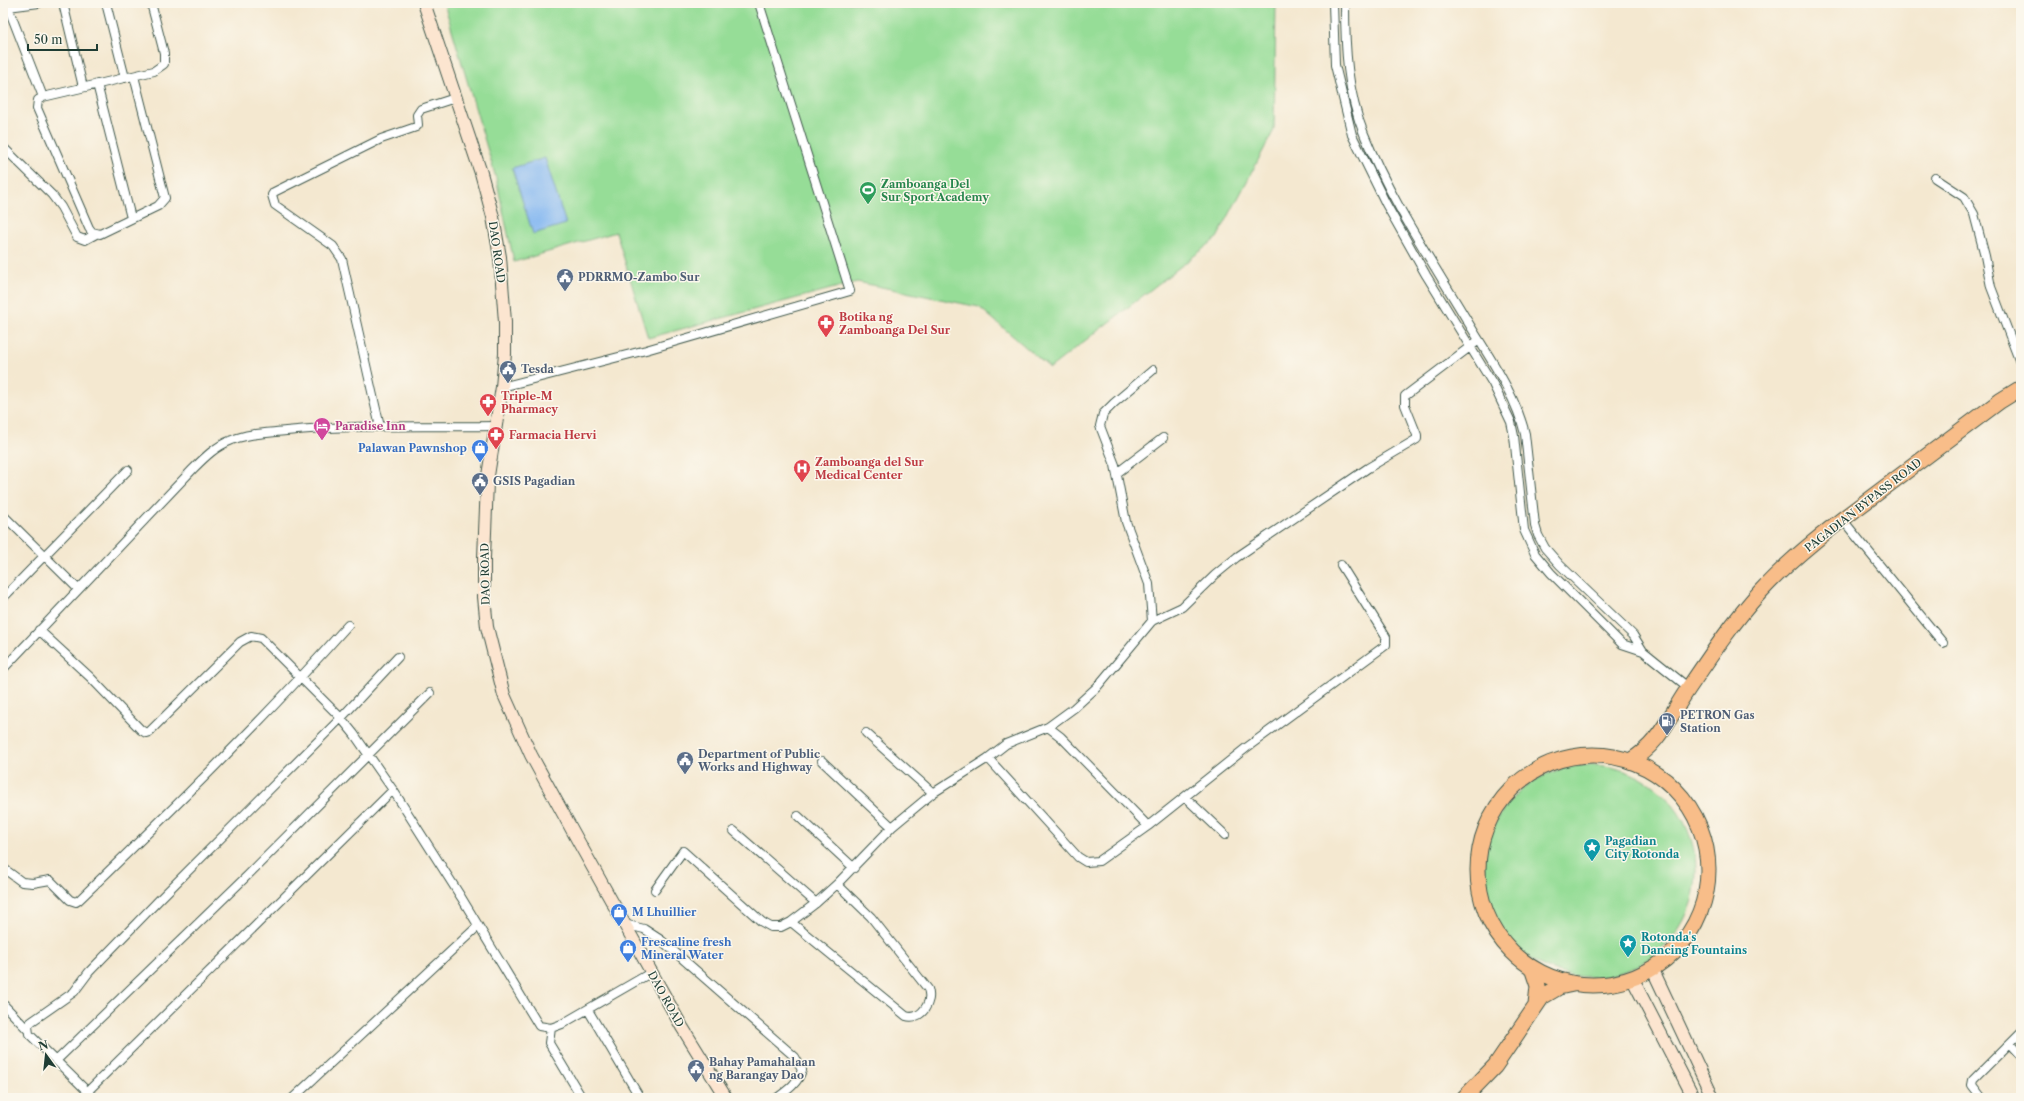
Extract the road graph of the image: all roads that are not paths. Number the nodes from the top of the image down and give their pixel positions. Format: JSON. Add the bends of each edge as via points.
{"nodes":[{"id":1,"x":39,"y":3,"type":"edge"},
{"id":2,"x":63,"y":3,"type":"edge"},
{"id":3,"x":106,"y":3,"type":"edge"},
{"id":4,"x":151,"y":3,"type":"edge"},
{"id":5,"x":424,"y":3,"type":"edge"},
{"id":6,"x":759,"y":3,"type":"edge"},
{"id":7,"x":1333,"y":3,"type":"edge"},
{"id":8,"x":1345,"y":3,"type":"edge"},
{"id":9,"x":7,"y":5,"type":"edge"},
{"id":10,"x":134,"y":76,"type":"junction"},
{"id":11,"x":125,"y":78,"type":"junction"},
{"id":12,"x":97,"y":84,"type":"junction"},
{"id":13,"x":83,"y":87,"type":"junction"},
{"id":14,"x":43,"y":97,"type":"junction"},
{"id":15,"x":455,"y":98,"type":"junction"},
{"id":16,"x":3,"y":146,"type":"edge"},
{"id":17,"x":1935,"y":178,"type":"dead end"},
{"id":18,"x":131,"y":218,"type":"junction"},
{"id":19,"x":96,"y":234,"type":"junction"},
{"id":20,"x":1479,"y":340,"type":"junction"},
{"id":21,"x":1470,"y":346,"type":"junction"},
{"id":22,"x":2021,"y":365,"type":"edge"},
{"id":23,"x":1153,"y":370,"type":"dead end"},
{"id":24,"x":502,"y":387,"type":"junction"},
{"id":25,"x":2021,"y":388,"type":"edge"},
{"id":26,"x":497,"y":426,"type":"junction"},
{"id":27,"x":380,"y":427,"type":"junction"},
{"id":28,"x":1163,"y":438,"type":"dead end"},
{"id":29,"x":128,"y":470,"type":"dead end"},
{"id":30,"x":1117,"y":473,"type":"junction"},
{"id":31,"x":3,"y":515,"type":"edge"},
{"id":32,"x":1842,"y":520,"type":"junction"},
{"id":33,"x":44,"y":554,"type":"junction"},
{"id":34,"x":1341,"y":565,"type":"dead end"},
{"id":35,"x":78,"y":588,"type":"junction"},
{"id":36,"x":3,"y":598,"type":"edge"},
{"id":37,"x":1152,"y":621,"type":"junction"},
{"id":38,"x":348,"y":625,"type":"dead end"},
{"id":39,"x":39,"y":630,"type":"junction"},
{"id":40,"x":1944,"y":643,"type":"dead end"},
{"id":41,"x":1643,"y":651,"type":"junction"},
{"id":42,"x":398,"y":657,"type":"dead end"},
{"id":43,"x":3,"y":670,"type":"edge"},
{"id":44,"x":301,"y":678,"type":"junction"},
{"id":45,"x":1689,"y":688,"type":"junction"},
{"id":46,"x":430,"y":693,"type":"dead end"},
{"id":47,"x":341,"y":718,"type":"junction"},
{"id":48,"x":1048,"y":727,"type":"junction"},
{"id":49,"x":866,"y":732,"type":"dead end"},
{"id":50,"x":1656,"y":740,"type":"junction"},
{"id":51,"x":368,"y":755,"type":"junction"},
{"id":52,"x":988,"y":758,"type":"junction"},
{"id":53,"x":822,"y":761,"type":"dead end"},
{"id":54,"x":1630,"y":761,"type":"junction"},
{"id":55,"x":1659,"y":776,"type":"junction"},
{"id":56,"x":393,"y":790,"type":"junction"},
{"id":57,"x":932,"y":793,"type":"junction"},
{"id":58,"x":1186,"y":798,"type":"junction"},
{"id":59,"x":798,"y":816,"type":"dead end"},
{"id":60,"x":1148,"y":826,"type":"junction"},
{"id":61,"x":892,"y":827,"type":"junction"},
{"id":62,"x":734,"y":832,"type":"dead end"},
{"id":63,"x":1225,"y":835,"type":"dead end"},
{"id":64,"x":3,"y":868,"type":"edge"},
{"id":65,"x":854,"y":868,"type":"junction"},
{"id":66,"x":837,"y":884,"type":"junction"},
{"id":67,"x":654,"y":890,"type":"dead end"},
{"id":68,"x":816,"y":904,"type":"junction"},
{"id":69,"x":791,"y":922,"type":"junction"},
{"id":70,"x":624,"y":924,"type":"junction"},
{"id":71,"x":478,"y":926,"type":"junction"},
{"id":72,"x":1532,"y":968,"type":"junction"},
{"id":73,"x":1652,"y":968,"type":"junction"},
{"id":74,"x":652,"y":972,"type":"junction"},
{"id":75,"x":1632,"y":978,"type":"junction"},
{"id":76,"x":1576,"y":984,"type":"junction"},
{"id":77,"x":3,"y":1004,"type":"edge"},
{"id":78,"x":1536,"y":1005,"type":"junction"},
{"id":79,"x":588,"y":1010,"type":"junction"},
{"id":80,"x":551,"y":1028,"type":"junction"},
{"id":81,"x":28,"y":1030,"type":"junction"},
{"id":82,"x":2021,"y":1032,"type":"edge"},
{"id":83,"x":2010,"y":1043,"type":"junction"},
{"id":84,"x":2021,"y":1055,"type":"edge"},
{"id":85,"x":57,"y":1060,"type":"junction"},
{"id":86,"x":88,"y":1091,"type":"junction"},
{"id":87,"x":94,"y":1098,"type":"edge"},
{"id":88,"x":293,"y":1098,"type":"edge"},
{"id":89,"x":582,"y":1098,"type":"edge"},
{"id":90,"x":640,"y":1098,"type":"edge"},
{"id":91,"x":726,"y":1098,"type":"edge"},
{"id":92,"x":777,"y":1098,"type":"edge"},
{"id":93,"x":1464,"y":1098,"type":"edge"},
{"id":94,"x":1694,"y":1098,"type":"edge"},
{"id":95,"x":1713,"y":1098,"type":"edge"},
{"id":96,"x":1982,"y":1098,"type":"edge"}],
"edges":[{"from":1,"to":9,"type":"street","via":[[16,7]]},
{"from":2,"to":13,"type":"street"},
{"from":3,"to":11,"type":"street"},
{"from":4,"to":10,"type":"street","via":[[165,60],[157,70]]},
{"from":5,"to":15,"type":"street","name":"DAO ROAD"},
{"from":6,"to":24,"type":"street","via":[[850,290],[646,350]]},
{"from":7,"to":21,"type":"street","via":[[1335,65],[1352,135],[1386,204]]},
{"from":8,"to":20,"type":"street","via":[[1346,63],[1364,133],[1396,200]]},
{"from":9,"to":14,"type":"street"},
{"from":10,"to":11,"type":"street"},
{"from":10,"to":18,"type":"street","via":[[165,198],[158,206]]},
{"from":11,"to":12,"type":"street"},
{"from":12,"to":13,"type":"street"},
{"from":12,"to":18,"type":"street"},
{"from":13,"to":14,"type":"street"},
{"from":14,"to":19,"type":"street","via":[[38,100],[37,108],[89,228]]},
{"from":15,"to":24,"type":"street","name":"DAO ROAD","via":[[491,210],[500,257],[504,322]]},
{"from":15,"to":27,"type":"street","via":[[421,109],[417,115],[416,127],[381,139],[272,195],[275,205],[333,246],[342,259]]},
{"from":16,"to":19,"type":"street","via":[[52,195],[77,237],[85,240]]},
{"from":17,"to":22,"type":"street","via":[[1964,197],[1974,214],[1991,287]]},
{"from":18,"to":19,"type":"street"},
{"from":20,"to":21,"type":"street"},
{"from":20,"to":41,"type":"street","via":[[1522,420],[1538,535],[1545,548],[1560,565],[1633,635]]},
{"from":21,"to":37,"type":"street","via":[[1405,396],[1405,405],[1417,439],[1368,468],[1237,557],[1215,574],[1182,607]]},
{"from":21,"to":41,"type":"street","via":[[1493,384],[1511,422],[1524,530],[1535,554],[1551,574],[1622,644]]},
{"from":23,"to":30,"type":"street","via":[[1114,403],[1101,419],[1100,426]]},
{"from":24,"to":26,"type":"street","name":"DAO ROAD"},
{"from":25,"to":32,"type":"highway","name":"PAGADIAN BYPASS ROAD","via":[[2000,401]]},
{"from":26,"to":27,"type":"street"},
{"from":26,"to":70,"type":"street","name":"DAO ROAD","via":[[487,482],[484,597],[487,627],[499,676],[515,722],[531,755]]},
{"from":27,"to":35,"type":"street","via":[[312,428],[262,433],[222,444],[209,452],[163,503]]},
{"from":28,"to":30,"type":"street"},
{"from":29,"to":33,"type":"street"},
{"from":30,"to":37,"type":"street","via":[[1126,522],[1149,584]]},
{"from":31,"to":33,"type":"street"},
{"from":32,"to":40,"type":"street"},
{"from":32,"to":45,"type":"highway","name":"PAGADIAN BYPASS ROAD","via":[[1818,538],[1760,592]]},
{"from":33,"to":35,"type":"street"},
{"from":33,"to":36,"type":"street"},
{"from":34,"to":58,"type":"street","via":[[1386,637],[1386,645],[1246,748]]},
{"from":35,"to":39,"type":"street"},
{"from":37,"to":48,"type":"street","via":[[1098,686]]},
{"from":38,"to":44,"type":"street"},
{"from":39,"to":43,"type":"street"},
{"from":39,"to":44,"type":"street","via":[[146,733],[150,732],[240,642],[251,636],[261,638]]},
{"from":41,"to":45,"type":"street"},
{"from":42,"to":47,"type":"street"},
{"from":44,"to":47,"type":"street"},
{"from":44,"to":64,"type":"street","via":[[172,810],[76,902],[70,900],[50,880],[22,882]]},
{"from":45,"to":50,"type":"highway","name":"PAGADIAN BYPASS ROAD"},
{"from":46,"to":51,"type":"street"},
{"from":47,"to":51,"type":"street"},
{"from":47,"to":81,"type":"street","via":[[159,900],[74,992],[31,1022]]},
{"from":48,"to":52,"type":"street","via":[[1010,741]]},
{"from":48,"to":60,"type":"street","via":[[1061,737]]},
{"from":49,"to":57,"type":"street"},
{"from":50,"to":54,"type":"highway","name":"PAGADIAN BYPASS ROAD","via":[[1642,754]]},
{"from":50,"to":55,"type":"highway","name":"PAGADIAN BYPASS ROAD","via":[[1654,762]]},
{"from":51,"to":56,"type":"street"},
{"from":51,"to":85,"type":"street"},
{"from":52,"to":57,"type":"street"},
{"from":52,"to":60,"type":"street","via":[[1078,857],[1086,862],[1099,861]]},
{"from":53,"to":61,"type":"street"},
{"from":54,"to":55,"type":"highway"},
{"from":54,"to":72,"type":"highway","via":[[1585,755],[1555,762],[1528,775],[1516,785],[1500,802],[1489,821],[1483,836],[1478,866],[1478,881],[1483,903],[1499,937]]},
{"from":55,"to":73,"type":"highway","via":[[1675,789],[1699,823],[1708,863],[1708,884],[1695,923],[1679,946]]},
{"from":56,"to":71,"type":"street"},
{"from":56,"to":86,"type":"street"},
{"from":57,"to":61,"type":"street"},
{"from":58,"to":60,"type":"street"},
{"from":58,"to":63,"type":"street"},
{"from":59,"to":65,"type":"street"},
{"from":61,"to":65,"type":"street"},
{"from":62,"to":68,"type":"street"},
{"from":65,"to":66,"type":"street"},
{"from":66,"to":68,"type":"street"},
{"from":66,"to":69,"type":"street","via":[[871,917],[928,989],[928,1004],[916,1016],[906,1016]]},
{"from":67,"to":69,"type":"street","via":[[683,851],[762,922],[781,927]]},
{"from":68,"to":69,"type":"street"},
{"from":70,"to":74,"type":"street","name":"DAO ROAD"},
{"from":70,"to":92,"type":"street","via":[[644,929],[661,940],[795,1057],[802,1070],[800,1077]]},
{"from":71,"to":80,"type":"street","via":[[536,1022],[544,1028]]},
{"from":71,"to":88,"type":"street"},
{"from":72,"to":76,"type":"highway"},
{"from":72,"to":78,"type":"highway","via":[[1538,986]]},
{"from":73,"to":75,"type":"highway"},
{"from":73,"to":95,"type":"street"},
{"from":74,"to":79,"type":"street"},
{"from":74,"to":91,"type":"street","name":"DAO ROAD"},
{"from":75,"to":76,"type":"highway","via":[[1604,984]]},
{"from":75,"to":94,"type":"street"},
{"from":76,"to":78,"type":"highway","via":[[1550,991]]},
{"from":77,"to":81,"type":"street"},
{"from":78,"to":93,"type":"highway","via":[[1495,1066]]},
{"from":79,"to":80,"type":"street"},
{"from":79,"to":90,"type":"street"},
{"from":80,"to":89,"type":"street","via":[[549,1043]]},
{"from":81,"to":85,"type":"street","via":[[29,1034]]},
{"from":82,"to":83,"type":"street"},
{"from":83,"to":84,"type":"street"},
{"from":83,"to":96,"type":"street","via":[[1973,1080],[1972,1085]]},
{"from":85,"to":86,"type":"street"},
{"from":86,"to":87,"type":"street"}]}
